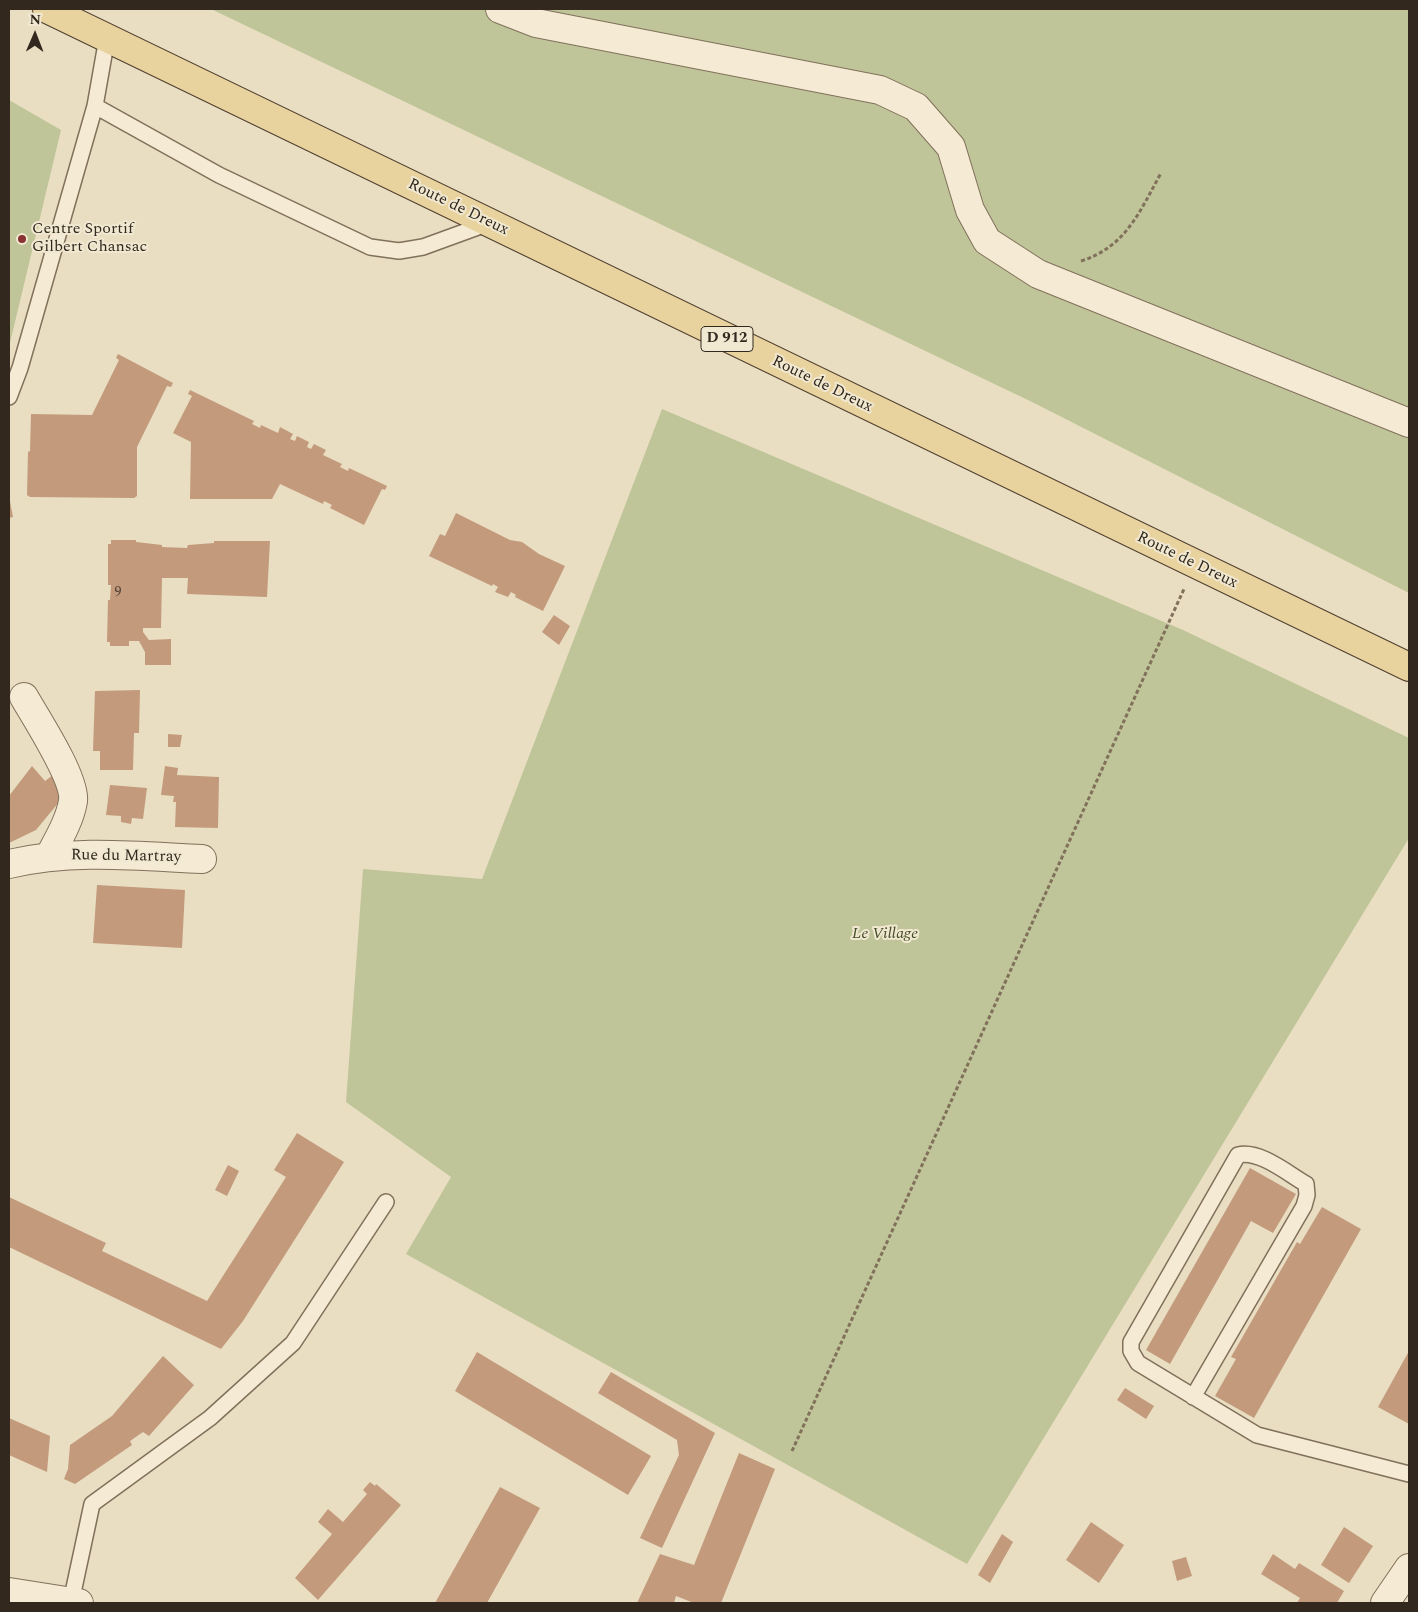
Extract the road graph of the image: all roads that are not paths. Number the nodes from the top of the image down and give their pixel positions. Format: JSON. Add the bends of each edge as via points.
{"nodes":[{"id":1,"x":47,"y":9,"type":"edge"},
{"id":2,"x":500,"y":9,"type":"edge"},
{"id":3,"x":107,"y":38,"type":"junction"},
{"id":4,"x":95,"y":106,"type":"junction"},
{"id":5,"x":488,"y":223,"type":"junction"},
{"id":6,"x":9,"y":397,"type":"edge"},
{"id":7,"x":1409,"y":423,"type":"edge"},
{"id":8,"x":1409,"y":667,"type":"edge"},
{"id":9,"x":24,"y":697,"type":"dead end"},
{"id":10,"x":49,"y":857,"type":"junction"},
{"id":11,"x":202,"y":859,"type":"dead end"},
{"id":12,"x":9,"y":864,"type":"edge"},
{"id":13,"x":386,"y":1202,"type":"dead end"},
{"id":14,"x":1193,"y":1397,"type":"junction"},
{"id":15,"x":1409,"y":1474,"type":"edge"},
{"id":16,"x":1409,"y":1568,"type":"edge"},
{"id":17,"x":9,"y":1592,"type":"edge"},
{"id":18,"x":75,"y":1602,"type":"edge"},
{"id":19,"x":1386,"y":1603,"type":"edge"}],
"edges":[{"from":1,"to":3,"type":"main road","name":"Route de Dreux","number":"D 912"},
{"from":2,"to":7,"type":"street","via":[[536,23],[880,90],[916,107],[951,147],[970,210],[987,241],[1038,274]]},
{"from":3,"to":4,"type":"lane"},
{"from":3,"to":5,"type":"main road","name":"Route de Dreux","number":"D 912"},
{"from":4,"to":5,"type":"lane","via":[[219,175],[370,247],[399,251],[423,247]]},
{"from":4,"to":6,"type":"lane"},
{"from":5,"to":8,"type":"main road","name":"Route de Dreux","number":"D 912"},
{"from":9,"to":10,"type":"street","name":"Rue du Martray","via":[[68,776],[73,800]]},
{"from":10,"to":11,"type":"street","name":"Rue du Martray","via":[[86,853]]},
{"from":10,"to":12,"type":"street","name":"Rue du Martray"},
{"from":13,"to":18,"type":"lane","via":[[294,1343],[210,1418],[92,1504]]},
{"from":14,"to":14,"type":"lane","via":[[1138,1363],[1131,1351],[1131,1342],[1238,1155],[1247,1153],[1306,1184],[1307,1195],[1304,1206]]},
{"from":14,"to":15,"type":"lane","via":[[1257,1435]]},
{"from":16,"to":19,"type":"street"},
{"from":17,"to":18,"type":"street"}]}
